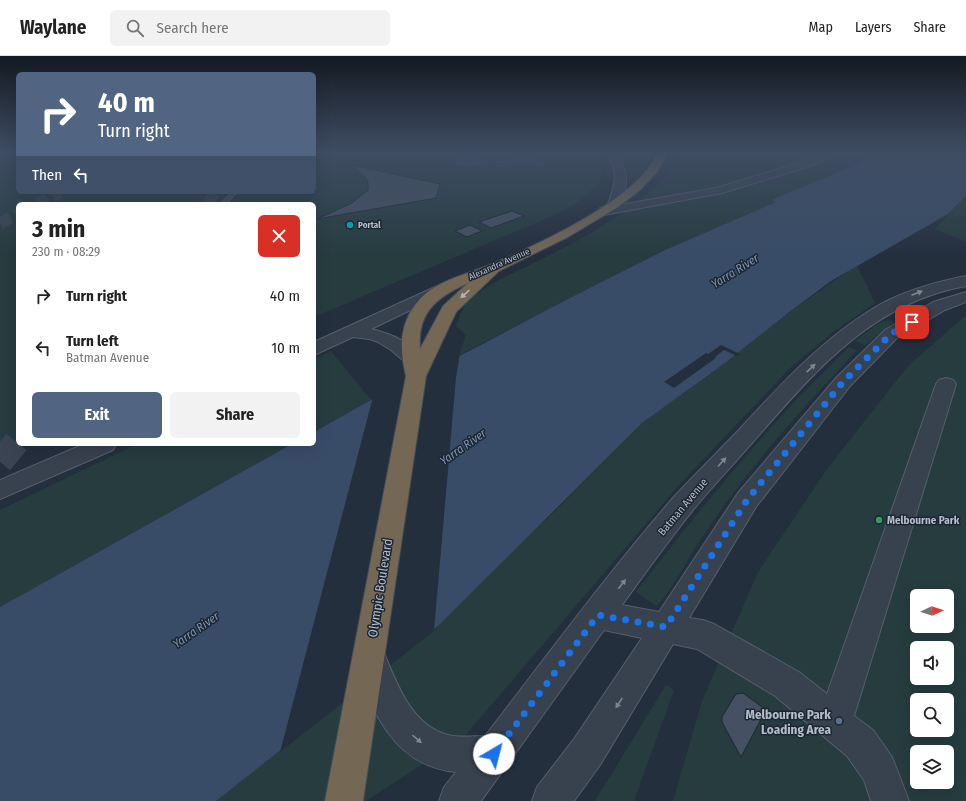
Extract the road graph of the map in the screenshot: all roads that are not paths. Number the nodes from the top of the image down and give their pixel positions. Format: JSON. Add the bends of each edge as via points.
{"nodes":[{"id":1,"x":619,"y":187,"type":"edge"},
{"id":2,"x":732,"y":187,"type":"edge"},
{"id":3,"x":646,"y":189,"type":"joint"},
{"id":4,"x":685,"y":196,"type":"junction"},
{"id":5,"x":609,"y":208,"type":"junction"},
{"id":6,"x":494,"y":268,"type":"junction"},
{"id":7,"x":966,"y":281,"type":"edge"},
{"id":8,"x":448,"y":286,"type":"junction"},
{"id":9,"x":966,"y":297,"type":"edge"},
{"id":10,"x":352,"y":332,"type":"junction"},
{"id":11,"x":316,"y":348,"type":"edge"},
{"id":12,"x":417,"y":363,"type":"junction"},
{"id":13,"x":946,"y":384,"type":"dead end"},
{"id":14,"x":100,"y":446,"type":"edge"},
{"id":15,"x":0,"y":490,"type":"edge"},
{"id":16,"x":598,"y":615,"type":"junction"},
{"id":17,"x":666,"y":627,"type":"junction"},
{"id":18,"x":369,"y":653,"type":"junction"},
{"id":19,"x":834,"y":723,"type":"junction"},
{"id":20,"x":494,"y":754,"type":"junction"},
{"id":21,"x":344,"y":801,"type":"edge"},
{"id":22,"x":458,"y":801,"type":"edge"},
{"id":23,"x":551,"y":801,"type":"edge"},
{"id":24,"x":890,"y":801,"type":"edge"}],
"edges":[{"from":1,"to":5,"type":"street"},
{"from":2,"to":4,"type":"street"},
{"from":3,"to":4,"type":"street","via":[[661,195]]},
{"from":3,"to":5,"type":"highway","name":"Alexandra Avenue"},
{"from":4,"to":5,"type":"street"},
{"from":5,"to":6,"type":"highway","name":"Alexandra Avenue","via":[[566,233]]},
{"from":6,"to":8,"type":"highway","name":"Alexandra Avenue"},
{"from":6,"to":12,"type":"highway","name":"Olympic Boulevard","one_way":true,"via":[[449,310]]},
{"from":16,"to":7,"type":"street","name":"Batman Avenue","one_way":true,"via":[[678,512],[802,376],[874,315],[906,297],[927,289]]},
{"from":8,"to":10,"type":"street","name":"Alexandra Avenue"},
{"from":8,"to":12,"type":"highway","name":"Olympic Boulevard","via":[[432,298],[418,314],[410,341]]},
{"from":9,"to":17,"type":"street","via":[[938,306],[891,334],[843,382],[747,500]]},
{"from":10,"to":11,"type":"street","name":"Alexandra Avenue"},
{"from":10,"to":12,"type":"street","via":[[389,340]]},
{"from":12,"to":18,"type":"highway","name":"Olympic Boulevard"},
{"from":13,"to":19,"type":"street"},
{"from":14,"to":15,"type":"street"},
{"from":16,"to":17,"type":"street"},
{"from":16,"to":20,"type":"street","name":"Batman Avenue"},
{"from":17,"to":19,"type":"street","via":[[707,637],[787,684]]},
{"from":17,"to":23,"type":"street","one_way":true,"via":[[587,752]]},
{"from":18,"to":20,"type":"street","one_way":true,"via":[[392,710],[410,733],[428,746],[455,754]]},
{"from":18,"to":21,"type":"highway","name":"Olympic Boulevard"},
{"from":19,"to":24,"type":"street","via":[[860,743],[879,770]]},
{"from":20,"to":22,"type":"street","name":"Batman Avenue"}]}
